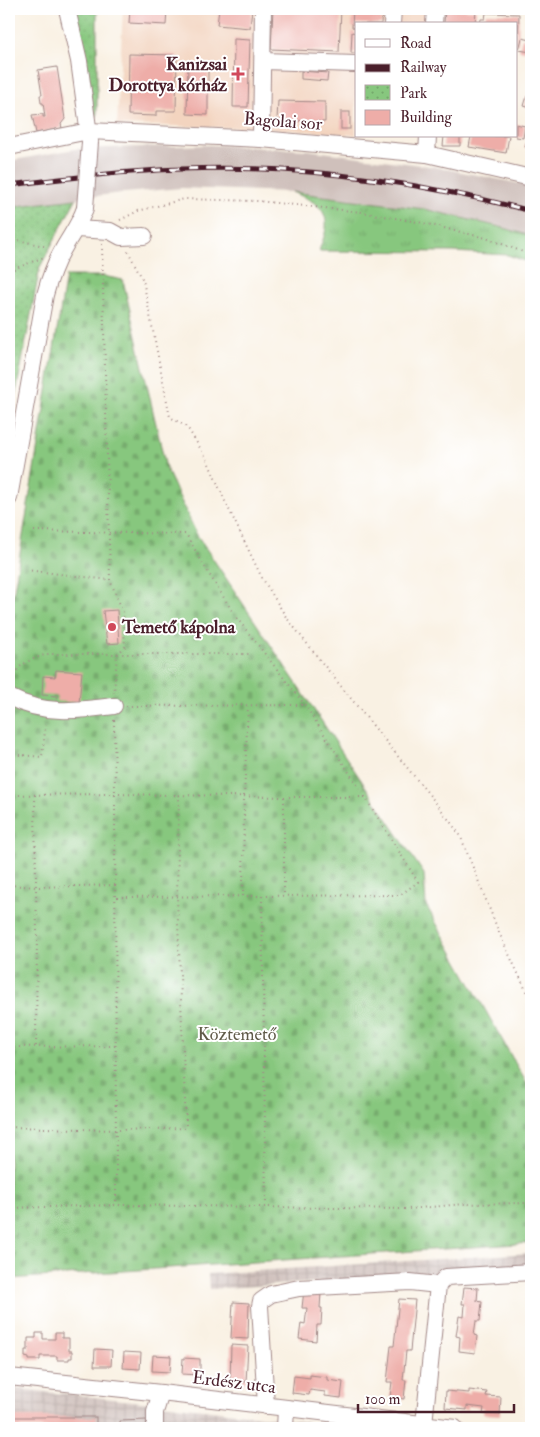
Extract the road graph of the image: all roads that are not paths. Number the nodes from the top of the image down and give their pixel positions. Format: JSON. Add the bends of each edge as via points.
{"nodes":[{"id":1,"x":67,"y":9,"type":"edge"},
{"id":2,"x":264,"y":9,"type":"edge"},
{"id":3,"x":393,"y":9,"type":"edge"},
{"id":4,"x":435,"y":9,"type":"edge"},
{"id":5,"x":392,"y":22,"type":"edge"},
{"id":6,"x":434,"y":22,"type":"edge"},
{"id":7,"x":262,"y":61,"type":"junction"},
{"id":8,"x":355,"y":64,"type":"edge"},
{"id":9,"x":90,"y":136,"type":"junction"},
{"id":10,"x":428,"y":138,"type":"edge"},
{"id":11,"x":261,"y":139,"type":"junction"},
{"id":12,"x":9,"y":147,"type":"edge"},
{"id":13,"x":427,"y":154,"type":"junction"},
{"id":14,"x":531,"y":178,"type":"edge"},
{"id":15,"x":76,"y":229,"type":"junction"},
{"id":16,"x":144,"y":236,"type":"dead end"},
{"id":17,"x":9,"y":498,"type":"edge"},
{"id":18,"x":11,"y":696,"type":"edge"},
{"id":19,"x":114,"y":706,"type":"road end"},
{"id":20,"x":531,"y":1272,"type":"edge"},
{"id":21,"x":438,"y":1285,"type":"junction"},
{"id":22,"x":9,"y":1377,"type":"edge"},
{"id":23,"x":161,"y":1393,"type":"junction"},
{"id":24,"x":266,"y":1406,"type":"junction"},
{"id":25,"x":286,"y":1409,"type":"junction"},
{"id":26,"x":424,"y":1424,"type":"junction"},
{"id":27,"x":155,"y":1428,"type":"edge"},
{"id":28,"x":284,"y":1428,"type":"edge"},
{"id":29,"x":455,"y":1428,"type":"edge"}],
"edges":[{"from":1,"to":9,"type":"street","via":[[79,61]]},
{"from":2,"to":7,"type":"street"},
{"from":3,"to":5,"type":"street"},
{"from":4,"to":6,"type":"street"},
{"from":7,"to":8,"type":"street"},
{"from":7,"to":11,"type":"street"},
{"from":9,"to":11,"type":"street","name":"Bagolai sor"},
{"from":9,"to":12,"type":"street","name":"Bagolai sor"},
{"from":9,"to":15,"type":"street","bridge":true,"via":[[85,208]]},
{"from":10,"to":13,"type":"street"},
{"from":11,"to":13,"type":"street","name":"Bagolai sor"},
{"from":13,"to":14,"type":"street","name":"Bagolai sor"},
{"from":15,"to":16,"type":"street"},
{"from":15,"to":17,"type":"street","via":[[62,250],[45,295]]},
{"from":18,"to":19,"type":"street","via":[[26,706],[48,710],[81,711]]},
{"from":20,"to":21,"type":"street","via":[[446,1277]]},
{"from":21,"to":24,"type":"street","via":[[410,1282],[298,1288],[265,1297],[260,1306]]},
{"from":21,"to":26,"type":"street"},
{"from":22,"to":23,"type":"street","name":"Erdész utca"},
{"from":23,"to":24,"type":"street","name":"Erdész utca"},
{"from":23,"to":27,"type":"street","via":[[155,1412]]},
{"from":24,"to":25,"type":"street","name":"Erdész utca"},
{"from":25,"to":26,"type":"street","name":"Erdész utca"},
{"from":25,"to":28,"type":"street"},
{"from":26,"to":29,"type":"street","name":"Erdész utca"}]}
